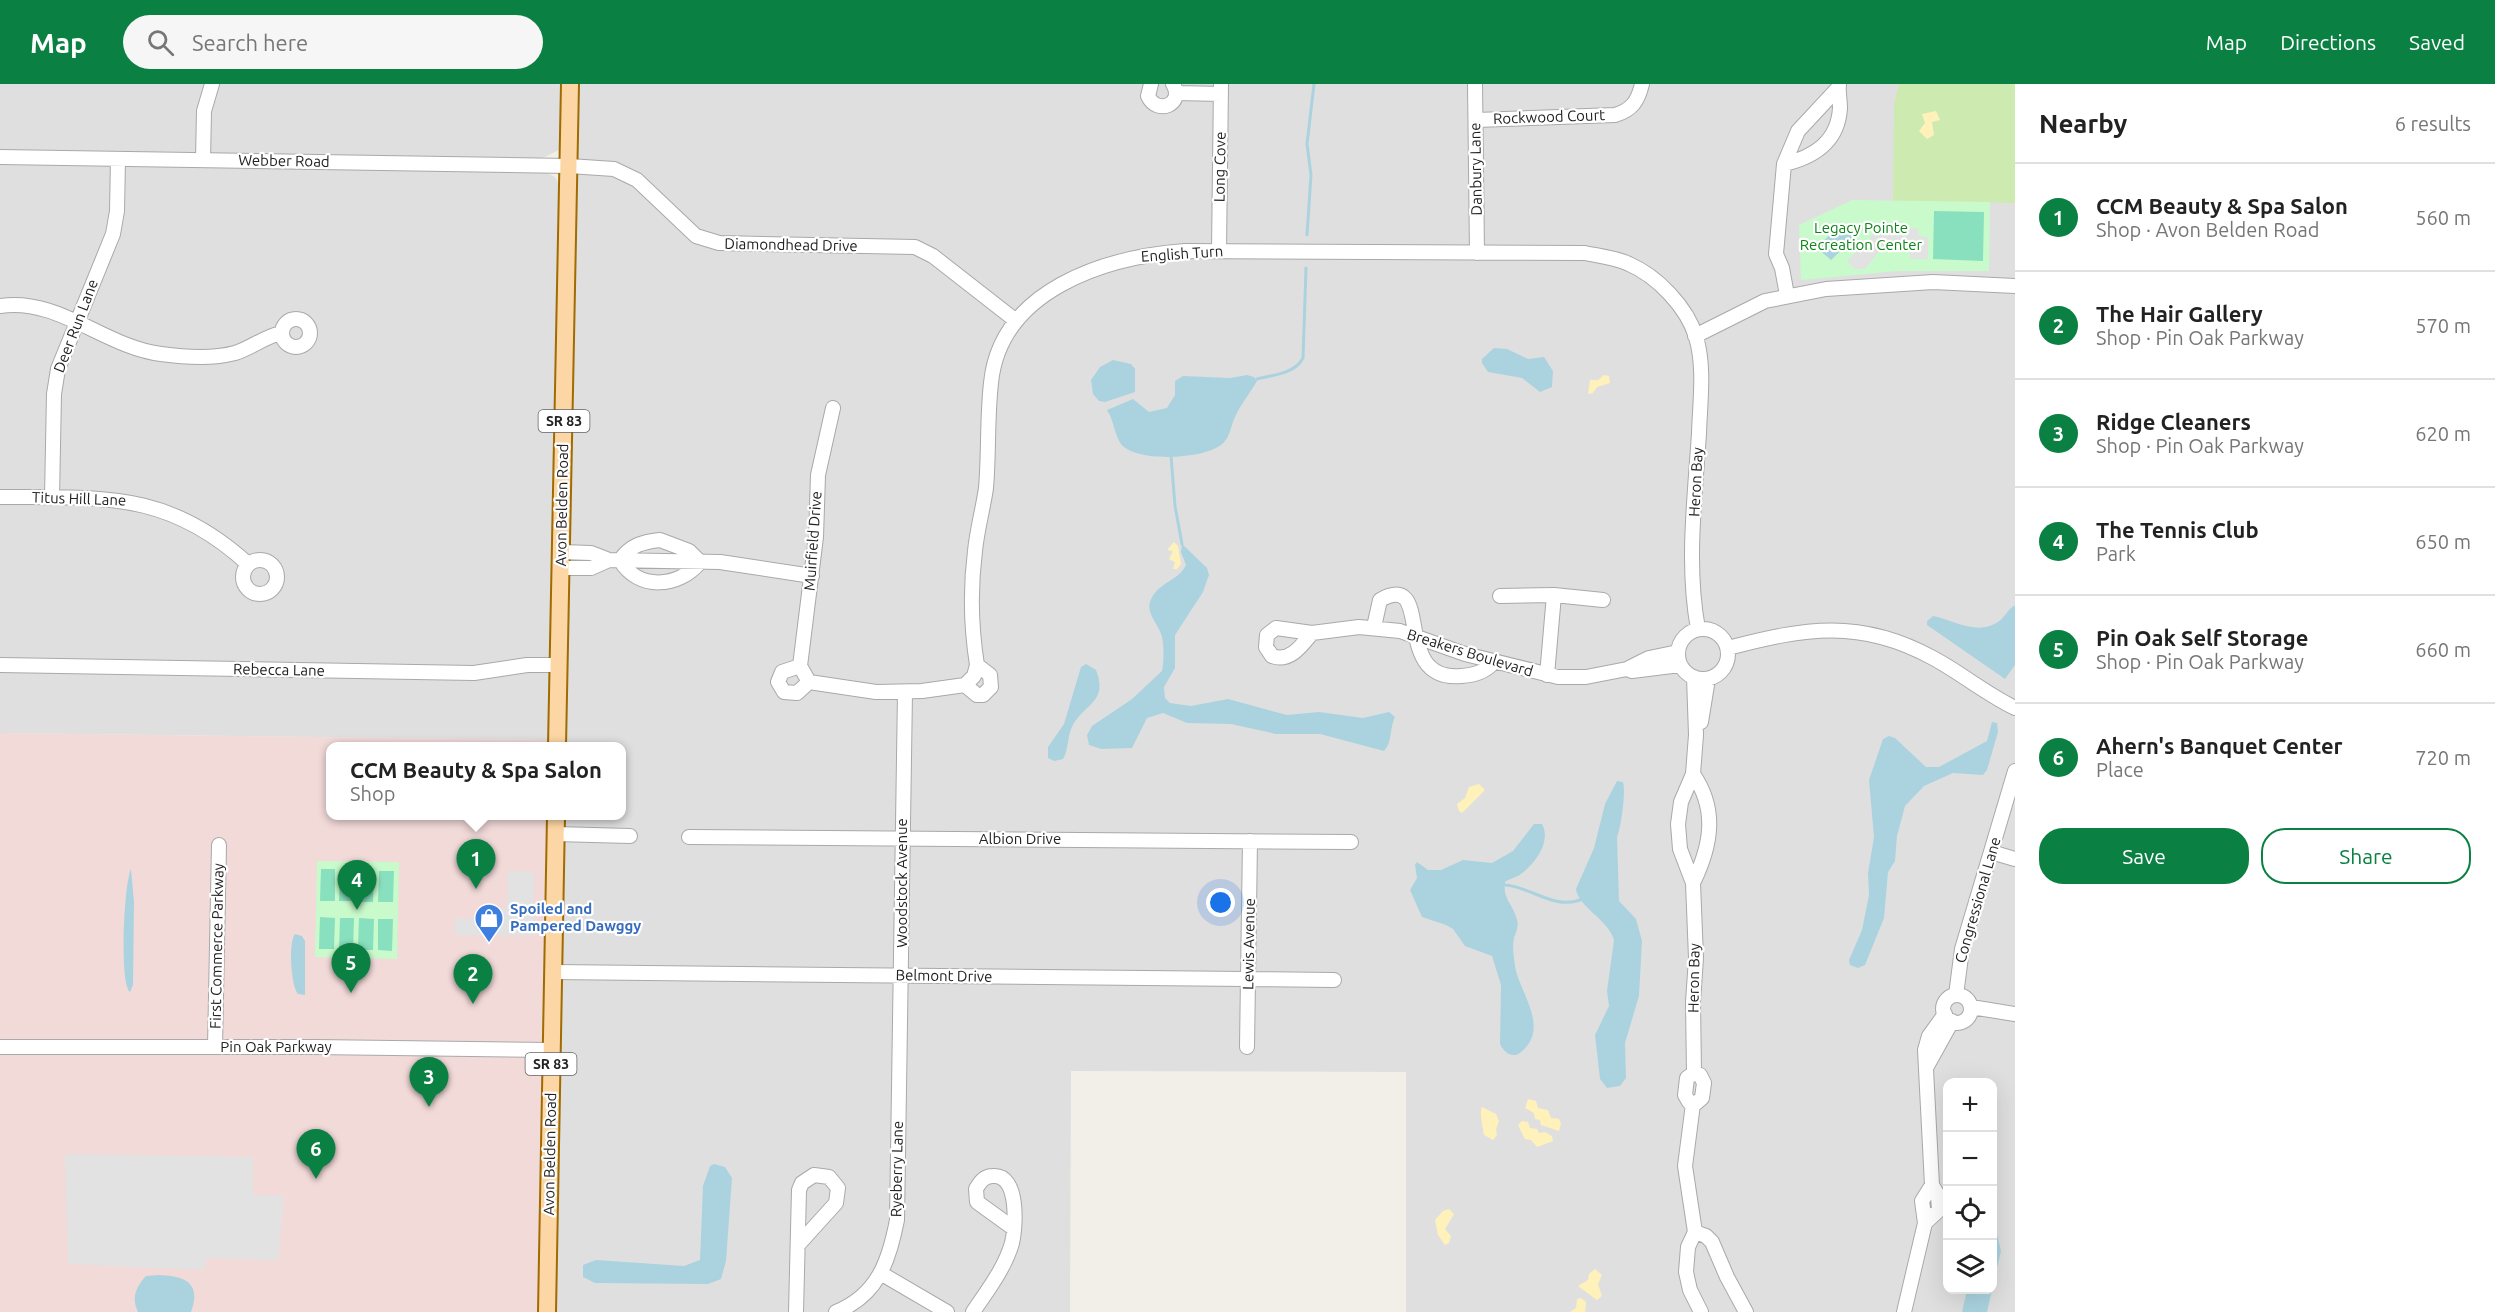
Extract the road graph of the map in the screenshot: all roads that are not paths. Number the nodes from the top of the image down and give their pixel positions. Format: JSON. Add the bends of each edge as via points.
{"nodes":[{"id":1,"x":212,"y":84,"type":"edge"},
{"id":2,"x":570,"y":84,"type":"edge"},
{"id":3,"x":1151,"y":84,"type":"edge"},
{"id":4,"x":1475,"y":84,"type":"edge"},
{"id":5,"x":1642,"y":84,"type":"edge"},
{"id":6,"x":1839,"y":86,"type":"edge"},
{"id":7,"x":1175,"y":89,"type":"edge"},
{"id":8,"x":1221,"y":89,"type":"edge"},
{"id":9,"x":1476,"y":120,"type":"junction"},
{"id":10,"x":0,"y":157,"type":"edge"},
{"id":11,"x":118,"y":159,"type":"junction"},
{"id":12,"x":203,"y":160,"type":"junction"},
{"id":13,"x":1784,"y":164,"type":"junction"},
{"id":14,"x":568,"y":166,"type":"junction"},
{"id":15,"x":1219,"y":250,"type":"junction"},
{"id":16,"x":1477,"y":253,"type":"junction"},
{"id":17,"x":2015,"y":286,"type":"edge"},
{"id":18,"x":1787,"y":295,"type":"junction"},
{"id":19,"x":0,"y":306,"type":"edge"},
{"id":20,"x":1015,"y":320,"type":"junction"},
{"id":21,"x":77,"y":322,"type":"junction"},
{"id":22,"x":281,"y":333,"type":"dead end"},
{"id":23,"x":1695,"y":336,"type":"junction"},
{"id":24,"x":833,"y":408,"type":"dead end"},
{"id":25,"x":0,"y":496,"type":"edge"},
{"id":26,"x":52,"y":497,"type":"junction"},
{"id":27,"x":561,"y":560,"type":"junction"},
{"id":28,"x":614,"y":560,"type":"junction"},
{"id":29,"x":700,"y":562,"type":"junction"},
{"id":30,"x":248,"y":564,"type":"dead end"},
{"id":31,"x":812,"y":576,"type":"junction"},
{"id":32,"x":1500,"y":596,"type":"dead end"},
{"id":33,"x":1554,"y":596,"type":"junction"},
{"id":34,"x":1603,"y":600,"type":"dead end"},
{"id":35,"x":1374,"y":627,"type":"junction"},
{"id":36,"x":1698,"y":629,"type":"junction"},
{"id":37,"x":1312,"y":633,"type":"dead end"},
{"id":38,"x":1416,"y":636,"type":"junction"},
{"id":39,"x":1728,"y":648,"type":"junction"},
{"id":40,"x":1679,"y":658,"type":"junction"},
{"id":41,"x":1494,"y":662,"type":"junction"},
{"id":42,"x":0,"y":665,"type":"edge"},
{"id":43,"x":558,"y":665,"type":"junction"},
{"id":44,"x":977,"y":665,"type":"junction"},
{"id":45,"x":1547,"y":675,"type":"junction"},
{"id":46,"x":1694,"y":677,"type":"junction"},
{"id":47,"x":1708,"y":679,"type":"junction"},
{"id":48,"x":964,"y":685,"type":"junction"},
{"id":49,"x":905,"y":692,"type":"junction"},
{"id":50,"x":1698,"y":706,"type":"junction"},
{"id":51,"x":2015,"y":708,"type":"edge"},
{"id":52,"x":557,"y":742,"type":"edge"},
{"id":53,"x":2015,"y":771,"type":"edge"},
{"id":54,"x":1693,"y":774,"type":"junction"},
{"id":55,"x":556,"y":820,"type":"edge"},
{"id":56,"x":556,"y":834,"type":"junction"},
{"id":57,"x":630,"y":836,"type":"dead end"},
{"id":58,"x":689,"y":837,"type":"dead end"},
{"id":59,"x":902,"y":838,"type":"junction"},
{"id":60,"x":1250,"y":841,"type":"junction"},
{"id":61,"x":1352,"y":842,"type":"dead end"},
{"id":62,"x":219,"y":845,"type":"dead end"},
{"id":63,"x":1991,"y":852,"type":"junction"},
{"id":64,"x":2015,"y":859,"type":"edge"},
{"id":65,"x":1693,"y":883,"type":"junction"},
{"id":66,"x":553,"y":972,"type":"junction"},
{"id":67,"x":901,"y":976,"type":"junction"},
{"id":68,"x":1249,"y":980,"type":"junction"},
{"id":69,"x":1334,"y":981,"type":"dead end"},
{"id":70,"x":1956,"y":995,"type":"junction"},
{"id":71,"x":1971,"y":1008,"type":"junction"},
{"id":72,"x":2015,"y":1014,"type":"edge"},
{"id":73,"x":1948,"y":1018,"type":"junction"},
{"id":74,"x":0,"y":1047,"type":"edge"},
{"id":75,"x":216,"y":1047,"type":"junction"},
{"id":76,"x":1247,"y":1047,"type":"dead end"},
{"id":77,"x":551,"y":1050,"type":"junction"},
{"id":78,"x":898,"y":1110,"type":"joint"},
{"id":79,"x":1013,"y":1228,"type":"dead end"},
{"id":80,"x":1695,"y":1232,"type":"junction"},
{"id":81,"x":798,"y":1245,"type":"junction"},
{"id":82,"x":882,"y":1274,"type":"junction"},
{"id":83,"x":547,"y":1312,"type":"edge"},
{"id":84,"x":796,"y":1312,"type":"edge"},
{"id":85,"x":836,"y":1312,"type":"edge"},
{"id":86,"x":947,"y":1312,"type":"edge"},
{"id":87,"x":973,"y":1312,"type":"edge"},
{"id":88,"x":1701,"y":1312,"type":"edge"},
{"id":89,"x":1746,"y":1312,"type":"edge"},
{"id":90,"x":1904,"y":1312,"type":"edge"}],
"edges":[{"from":1,"to":12,"type":"street","via":[[204,111]]},
{"from":2,"to":14,"type":"main road","name":"Avon Belden Road","number":"SR 83"},
{"from":3,"to":7,"type":"street","via":[[1148,96],[1161,107],[1172,104]]},
{"from":4,"to":9,"type":"street","name":"Danbury Lane"},
{"from":5,"to":9,"type":"street","name":"Rockwood Court","via":[[1636,102],[1615,114]]},
{"from":6,"to":13,"type":"street","via":[[1798,131]]},
{"from":6,"to":13,"type":"street","via":[[1840,109],[1833,137],[1816,153]]},
{"from":7,"to":8,"type":"street"},
{"from":8,"to":15,"type":"street","name":"Long Cove"},
{"from":9,"to":16,"type":"street","name":"Danbury Lane"},
{"from":10,"to":11,"type":"street","name":"Webber Road"},
{"from":11,"to":12,"type":"street","name":"Webber Road"},
{"from":11,"to":21,"type":"street","name":"Deer Run Lane","via":[[115,226]]},
{"from":12,"to":14,"type":"street","name":"Webber Road"},
{"from":13,"to":18,"type":"street","via":[[1780,212]]},
{"from":14,"to":20,"type":"street","name":"Diamondhead Drive","via":[[614,169],[637,180],[696,236],[719,243],[915,247],[933,255]]},
{"from":14,"to":27,"type":"main road","name":"Avon Belden Road","number":"SR 83"},
{"from":15,"to":16,"type":"street","name":"English Turn"},
{"from":15,"to":20,"type":"street","name":"English Turn","via":[[1165,252],[1098,267],[1047,293]]},
{"from":16,"to":23,"type":"street","name":"English Turn","via":[[1585,253],[1629,263],[1660,284],[1676,302]]},
{"from":17,"to":18,"type":"street","via":[[1889,283]]},
{"from":18,"to":23,"type":"street","via":[[1765,301]]},
{"from":19,"to":21,"type":"street","via":[[41,307]]},
{"from":20,"to":44,"type":"street","name":"English Turn","via":[[995,361],[991,383],[990,441],[971,591]]},
{"from":21,"to":22,"type":"street","via":[[145,351],[171,355],[234,353]]},
{"from":21,"to":26,"type":"street","name":"Deer Run Lane","via":[[55,382]]},
{"from":23,"to":36,"type":"street","name":"Heron Bay","via":[[1701,387],[1690,579]]},
{"from":24,"to":31,"type":"street","name":"Muirfield Drive","via":[[818,476]]},
{"from":25,"to":26,"type":"street","name":"Titus Hill Lane"},
{"from":26,"to":30,"type":"street","name":"Titus Hill Lane","via":[[119,499],[170,512],[202,527]]},
{"from":27,"to":28,"type":"street","via":[[591,568]]},
{"from":27,"to":43,"type":"main road","name":"Avon Belden Road","number":"SR 83"},
{"from":28,"to":29,"type":"street"},
{"from":28,"to":29,"type":"street","via":[[640,543],[660,540],[689,551]]},
{"from":28,"to":29,"type":"street","via":[[641,580],[661,583],[690,575]]},
{"from":29,"to":31,"type":"street"},
{"from":31,"to":49,"type":"street","name":"Muirfield Drive","via":[[804,674],[876,692]]},
{"from":32,"to":33,"type":"street"},
{"from":33,"to":34,"type":"street"},
{"from":33,"to":45,"type":"street"},
{"from":35,"to":37,"type":"street","name":"Breakers Boulevard"},
{"from":35,"to":38,"type":"street","name":"Breakers Boulevard"},
{"from":35,"to":38,"type":"street","via":[[1380,600],[1397,595],[1406,598],[1410,606]]},
{"from":36,"to":39,"type":"street","via":[[1713,631]]},
{"from":36,"to":40,"type":"street","via":[[1684,637]]},
{"from":38,"to":41,"type":"street","name":"Breakers Boulevard"},
{"from":38,"to":41,"type":"street","via":[[1417,650],[1424,663],[1446,674],[1474,674],[1487,670]]},
{"from":39,"to":47,"type":"street","via":[[1727,664]]},
{"from":39,"to":51,"type":"street","via":[[1794,632],[1855,632],[1898,642],[1934,658],[1988,695]]},
{"from":40,"to":45,"type":"street","name":"Breakers Boulevard","via":[[1586,677]]},
{"from":40,"to":46,"type":"street"},
{"from":41,"to":45,"type":"street","name":"Breakers Boulevard"},
{"from":42,"to":43,"type":"street","name":"Rebecca Lane","via":[[474,673]]},
{"from":43,"to":52,"type":"main road","name":"Avon Belden Road","number":"SR 83"},
{"from":44,"to":48,"type":"street","via":[[975,676]]},
{"from":44,"to":48,"type":"street","via":[[990,675],[991,687],[977,695]]},
{"from":46,"to":47,"type":"street"},
{"from":46,"to":50,"type":"street","name":"Heron Bay"},
{"from":47,"to":50,"type":"street","name":"Heron Bay"},
{"from":48,"to":49,"type":"street"},
{"from":49,"to":59,"type":"street","name":"Woodstock Avenue"},
{"from":50,"to":54,"type":"street","name":"Heron Bay"},
{"from":53,"to":63,"type":"street","name":"Congressional Lane"},
{"from":54,"to":65,"type":"street","name":"Heron Bay","via":[[1681,802],[1678,824],[1680,849]]},
{"from":54,"to":65,"type":"street","name":"Heron Bay","via":[[1703,790],[1710,839]]},
{"from":55,"to":56,"type":"main road","name":"Avon Belden Road","number":"SR 83"},
{"from":56,"to":57,"type":"street"},
{"from":56,"to":66,"type":"main road","name":"Avon Belden Road","number":"SR 83"},
{"from":58,"to":59,"type":"street","name":"Albion Drive"},
{"from":59,"to":60,"type":"street","name":"Albion Drive"},
{"from":59,"to":67,"type":"street","name":"Woodstock Avenue"},
{"from":60,"to":61,"type":"street","name":"Albion Drive"},
{"from":60,"to":68,"type":"street","name":"Lewis Avenue"},
{"from":62,"to":75,"type":"street","name":"First Commerce Parkway"},
{"from":63,"to":64,"type":"street"},
{"from":63,"to":70,"type":"street","name":"Congressional Lane","via":[[1962,948]]},
{"from":65,"to":80,"type":"street","name":"Heron Bay","via":[[1694,1073],[1688,1078],[1685,1092],[1693,1104],[1686,1174]]},
{"from":66,"to":67,"type":"street","name":"Belmont Drive"},
{"from":66,"to":77,"type":"main road","name":"Avon Belden Road","number":"SR 83"},
{"from":67,"to":68,"type":"street","name":"Belmont Drive"},
{"from":67,"to":78,"type":"street","name":"Woodstock Avenue"},
{"from":68,"to":69,"type":"street","name":"Belmont Drive"},
{"from":68,"to":76,"type":"street","name":"Lewis Avenue"},
{"from":70,"to":71,"type":"street","via":[[1965,997]]},
{"from":70,"to":73,"type":"street","via":[[1946,1001]]},
{"from":71,"to":72,"type":"street"},
{"from":71,"to":73,"type":"street","via":[[1964,1021]]},
{"from":73,"to":90,"type":"street","via":[[1926,1042],[1932,1185],[1938,1195],[1939,1210],[1924,1223]]},
{"from":74,"to":75,"type":"street","name":"Pin Oak Parkway"},
{"from":75,"to":77,"type":"street","name":"Pin Oak Parkway"},
{"from":77,"to":83,"type":"main road","name":"Avon Belden Road","number":"SR 83"},
{"from":78,"to":82,"type":"street","name":"Ryeberry Lane","via":[[897,1220]]},
{"from":79,"to":87,"type":"street","via":[[1003,1264]]},
{"from":80,"to":88,"type":"street","name":"Heron Bay","via":[[1688,1247],[1686,1272]]},
{"from":80,"to":89,"type":"street","via":[[1712,1242]]},
{"from":81,"to":81,"type":"street","via":[[836,1203],[838,1188],[829,1177],[814,1175],[799,1190]]},
{"from":81,"to":84,"type":"street"},
{"from":82,"to":85,"type":"street","name":"Ryeberry Lane","via":[[846,1308]]},
{"from":82,"to":86,"type":"street"}]}
